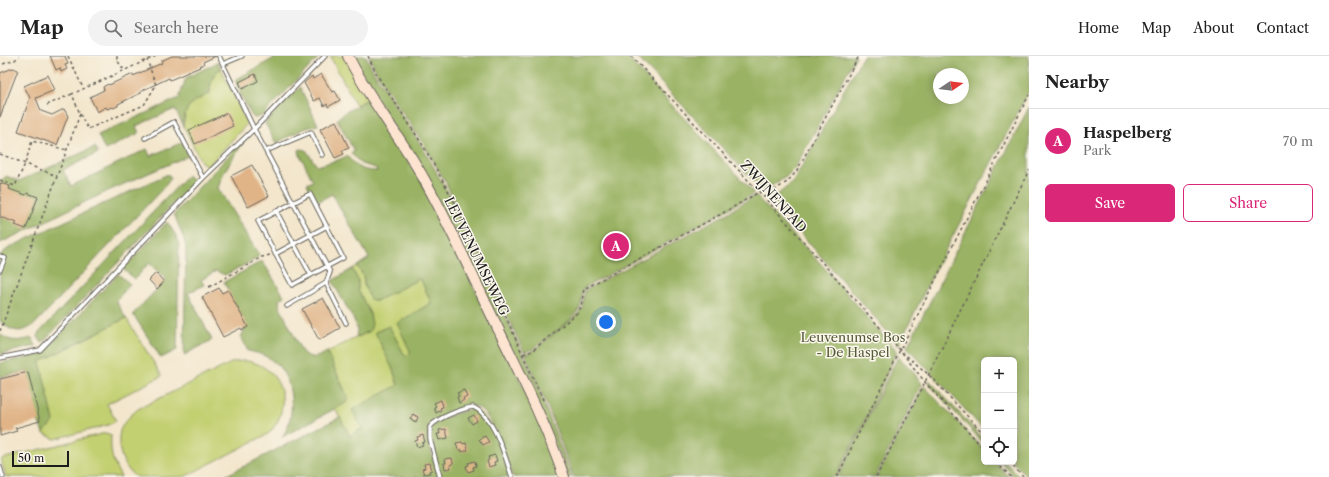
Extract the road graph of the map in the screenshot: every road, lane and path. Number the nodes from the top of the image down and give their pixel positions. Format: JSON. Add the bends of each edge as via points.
{"nodes":[{"id":1,"x":19,"y":56,"type":"edge"},
{"id":2,"x":68,"y":56,"type":"edge"},
{"id":3,"x":117,"y":56,"type":"edge"},
{"id":4,"x":156,"y":56,"type":"edge"},
{"id":5,"x":219,"y":56,"type":"edge"},
{"id":6,"x":242,"y":56,"type":"edge"},
{"id":7,"x":325,"y":56,"type":"edge"},
{"id":8,"x":348,"y":56,"type":"edge"},
{"id":9,"x":368,"y":56,"type":"edge"},
{"id":10,"x":631,"y":56,"type":"edge"},
{"id":11,"x":860,"y":56,"type":"edge"},
{"id":12,"x":147,"y":60,"type":"junction"},
{"id":13,"x":3,"y":64,"type":"dead end"},
{"id":14,"x":223,"y":64,"type":"junction"},
{"id":15,"x":124,"y":70,"type":"junction"},
{"id":16,"x":83,"y":88,"type":"junction"},
{"id":17,"x":72,"y":94,"type":"junction"},
{"id":18,"x":1029,"y":95,"type":"edge"},
{"id":19,"x":47,"y":105,"type":"dead end"},
{"id":20,"x":80,"y":114,"type":"junction"},
{"id":21,"x":254,"y":129,"type":"junction"},
{"id":22,"x":145,"y":138,"type":"dead end"},
{"id":23,"x":67,"y":150,"type":"junction"},
{"id":24,"x":266,"y":151,"type":"junction"},
{"id":25,"x":0,"y":154,"type":"edge"},
{"id":26,"x":322,"y":155,"type":"dead end"},
{"id":27,"x":25,"y":164,"type":"junction"},
{"id":28,"x":1029,"y":170,"type":"edge"},
{"id":29,"x":1028,"y":174,"type":"edge"},
{"id":30,"x":57,"y":176,"type":"junction"},
{"id":31,"x":203,"y":178,"type":"junction"},
{"id":32,"x":0,"y":180,"type":"edge"},
{"id":33,"x":759,"y":192,"type":"junction"},
{"id":34,"x":764,"y":197,"type":"junction"},
{"id":35,"x":293,"y":203,"type":"junction"},
{"id":36,"x":276,"y":211,"type":"junction"},
{"id":37,"x":326,"y":226,"type":"junction"},
{"id":38,"x":310,"y":235,"type":"junction"},
{"id":39,"x":294,"y":244,"type":"junction"},
{"id":40,"x":275,"y":254,"type":"junction"},
{"id":41,"x":0,"y":256,"type":"edge"},
{"id":42,"x":327,"y":267,"type":"junction"},
{"id":43,"x":0,"y":270,"type":"edge"},
{"id":44,"x":311,"y":275,"type":"junction"},
{"id":45,"x":326,"y":283,"type":"junction"},
{"id":46,"x":209,"y":287,"type":"dead end"},
{"id":47,"x":287,"y":306,"type":"dead end"},
{"id":48,"x":346,"y":323,"type":"dead end"},
{"id":49,"x":0,"y":332,"type":"edge"},
{"id":50,"x":900,"y":350,"type":"junction"},
{"id":51,"x":0,"y":358,"type":"edge"},
{"id":52,"x":928,"y":374,"type":"junction"},
{"id":53,"x":924,"y":382,"type":"junction"},
{"id":54,"x":981,"y":431,"type":"edge"},
{"id":55,"x":981,"y":446,"type":"edge"},
{"id":56,"x":999,"y":465,"type":"edge"},
{"id":57,"x":1012,"y":465,"type":"edge"},
{"id":58,"x":0,"y":467,"type":"edge"},
{"id":59,"x":2,"y":477,"type":"edge"},
{"id":60,"x":440,"y":477,"type":"edge"},
{"id":61,"x":512,"y":477,"type":"edge"},
{"id":62,"x":564,"y":477,"type":"edge"},
{"id":63,"x":837,"y":477,"type":"edge"},
{"id":64,"x":876,"y":477,"type":"edge"},
{"id":65,"x":1011,"y":477,"type":"edge"},
{"id":66,"x":1023,"y":477,"type":"edge"}],
"edges":[{"from":1,"to":13,"type":"path"},
{"from":2,"to":16,"type":"path"},
{"from":3,"to":15,"type":"path"},
{"from":4,"to":12,"type":"path"},
{"from":5,"to":14,"type":"lane"},
{"from":6,"to":14,"type":"lane"},
{"from":7,"to":21,"type":"lane"},
{"from":8,"to":62,"type":"main road","name":"LEUVENUMSEWEG","via":[[363,84],[414,162],[440,210],[525,383]]},
{"from":9,"to":33,"type":"path","name":"LEUVENUMSEWEG","via":[[377,75],[445,184],[523,354],[532,351],[573,318],[581,307],[584,289]]},
{"from":10,"to":33,"type":"path","name":"ZWIJNENPAD"},
{"from":11,"to":34,"type":"path","via":[[796,172]]},
{"from":12,"to":15,"type":"path"},
{"from":12,"to":20,"type":"path","via":[[156,85],[144,105],[88,129]]},
{"from":14,"to":21,"type":"lane"},
{"from":15,"to":16,"type":"path"},
{"from":16,"to":17,"type":"path"},
{"from":17,"to":19,"type":"path"},
{"from":17,"to":20,"type":"path"},
{"from":18,"to":50,"type":"path"},
{"from":20,"to":23,"type":"path"},
{"from":21,"to":24,"type":"lane"},
{"from":21,"to":31,"type":"lane"},
{"from":22,"to":31,"type":"lane","via":[[174,122]]},
{"from":23,"to":27,"type":"path","via":[[32,141]]},
{"from":23,"to":30,"type":"path"},
{"from":24,"to":26,"type":"lane","via":[[311,132]]},
{"from":24,"to":35,"type":"lane"},
{"from":25,"to":27,"type":"path"},
{"from":27,"to":30,"type":"path"},
{"from":27,"to":32,"type":"path","via":[[15,186]]},
{"from":28,"to":29,"type":"path"},
{"from":29,"to":52,"type":"path"},
{"from":30,"to":49,"type":"path"},
{"from":31,"to":51,"type":"lane","via":[[40,350]]},
{"from":33,"to":34,"type":"path","name":"ZWIJNENPAD"},
{"from":34,"to":50,"type":"path","name":"ZWIJNENPAD"},
{"from":35,"to":36,"type":"lane"},
{"from":35,"to":37,"type":"lane","via":[[310,194]]},
{"from":35,"to":38,"type":"lane"},
{"from":36,"to":39,"type":"lane"},
{"from":36,"to":40,"type":"lane","via":[[258,221]]},
{"from":37,"to":38,"type":"lane"},
{"from":37,"to":42,"type":"lane","via":[[343,258]]},
{"from":38,"to":39,"type":"lane"},
{"from":38,"to":42,"type":"lane"},
{"from":39,"to":40,"type":"lane"},
{"from":39,"to":44,"type":"lane"},
{"from":40,"to":44,"type":"lane","via":[[292,285]]},
{"from":40,"to":46,"type":"path","via":[[262,257]]},
{"from":41,"to":43,"type":"lane","via":[[5,258]]},
{"from":42,"to":44,"type":"lane"},
{"from":42,"to":45,"type":"lane","via":[[330,272]]},
{"from":45,"to":47,"type":"lane"},
{"from":45,"to":48,"type":"lane"},
{"from":50,"to":52,"type":"path","name":"ZWIJNENPAD"},
{"from":50,"to":53,"type":"path","name":"ZWIJNENPAD"},
{"from":50,"to":63,"type":"path"},
{"from":52,"to":53,"type":"path"},
{"from":52,"to":54,"type":"path","name":"ZWIJNENPAD"},
{"from":53,"to":55,"type":"path","name":"ZWIJNENPAD"},
{"from":53,"to":64,"type":"path"},
{"from":56,"to":65,"type":"path"},
{"from":57,"to":66,"type":"path"},
{"from":58,"to":59,"type":"lane"},
{"from":60,"to":61,"type":"lane","via":[[430,439],[430,427],[437,420],[473,407],[490,423]]}]}
